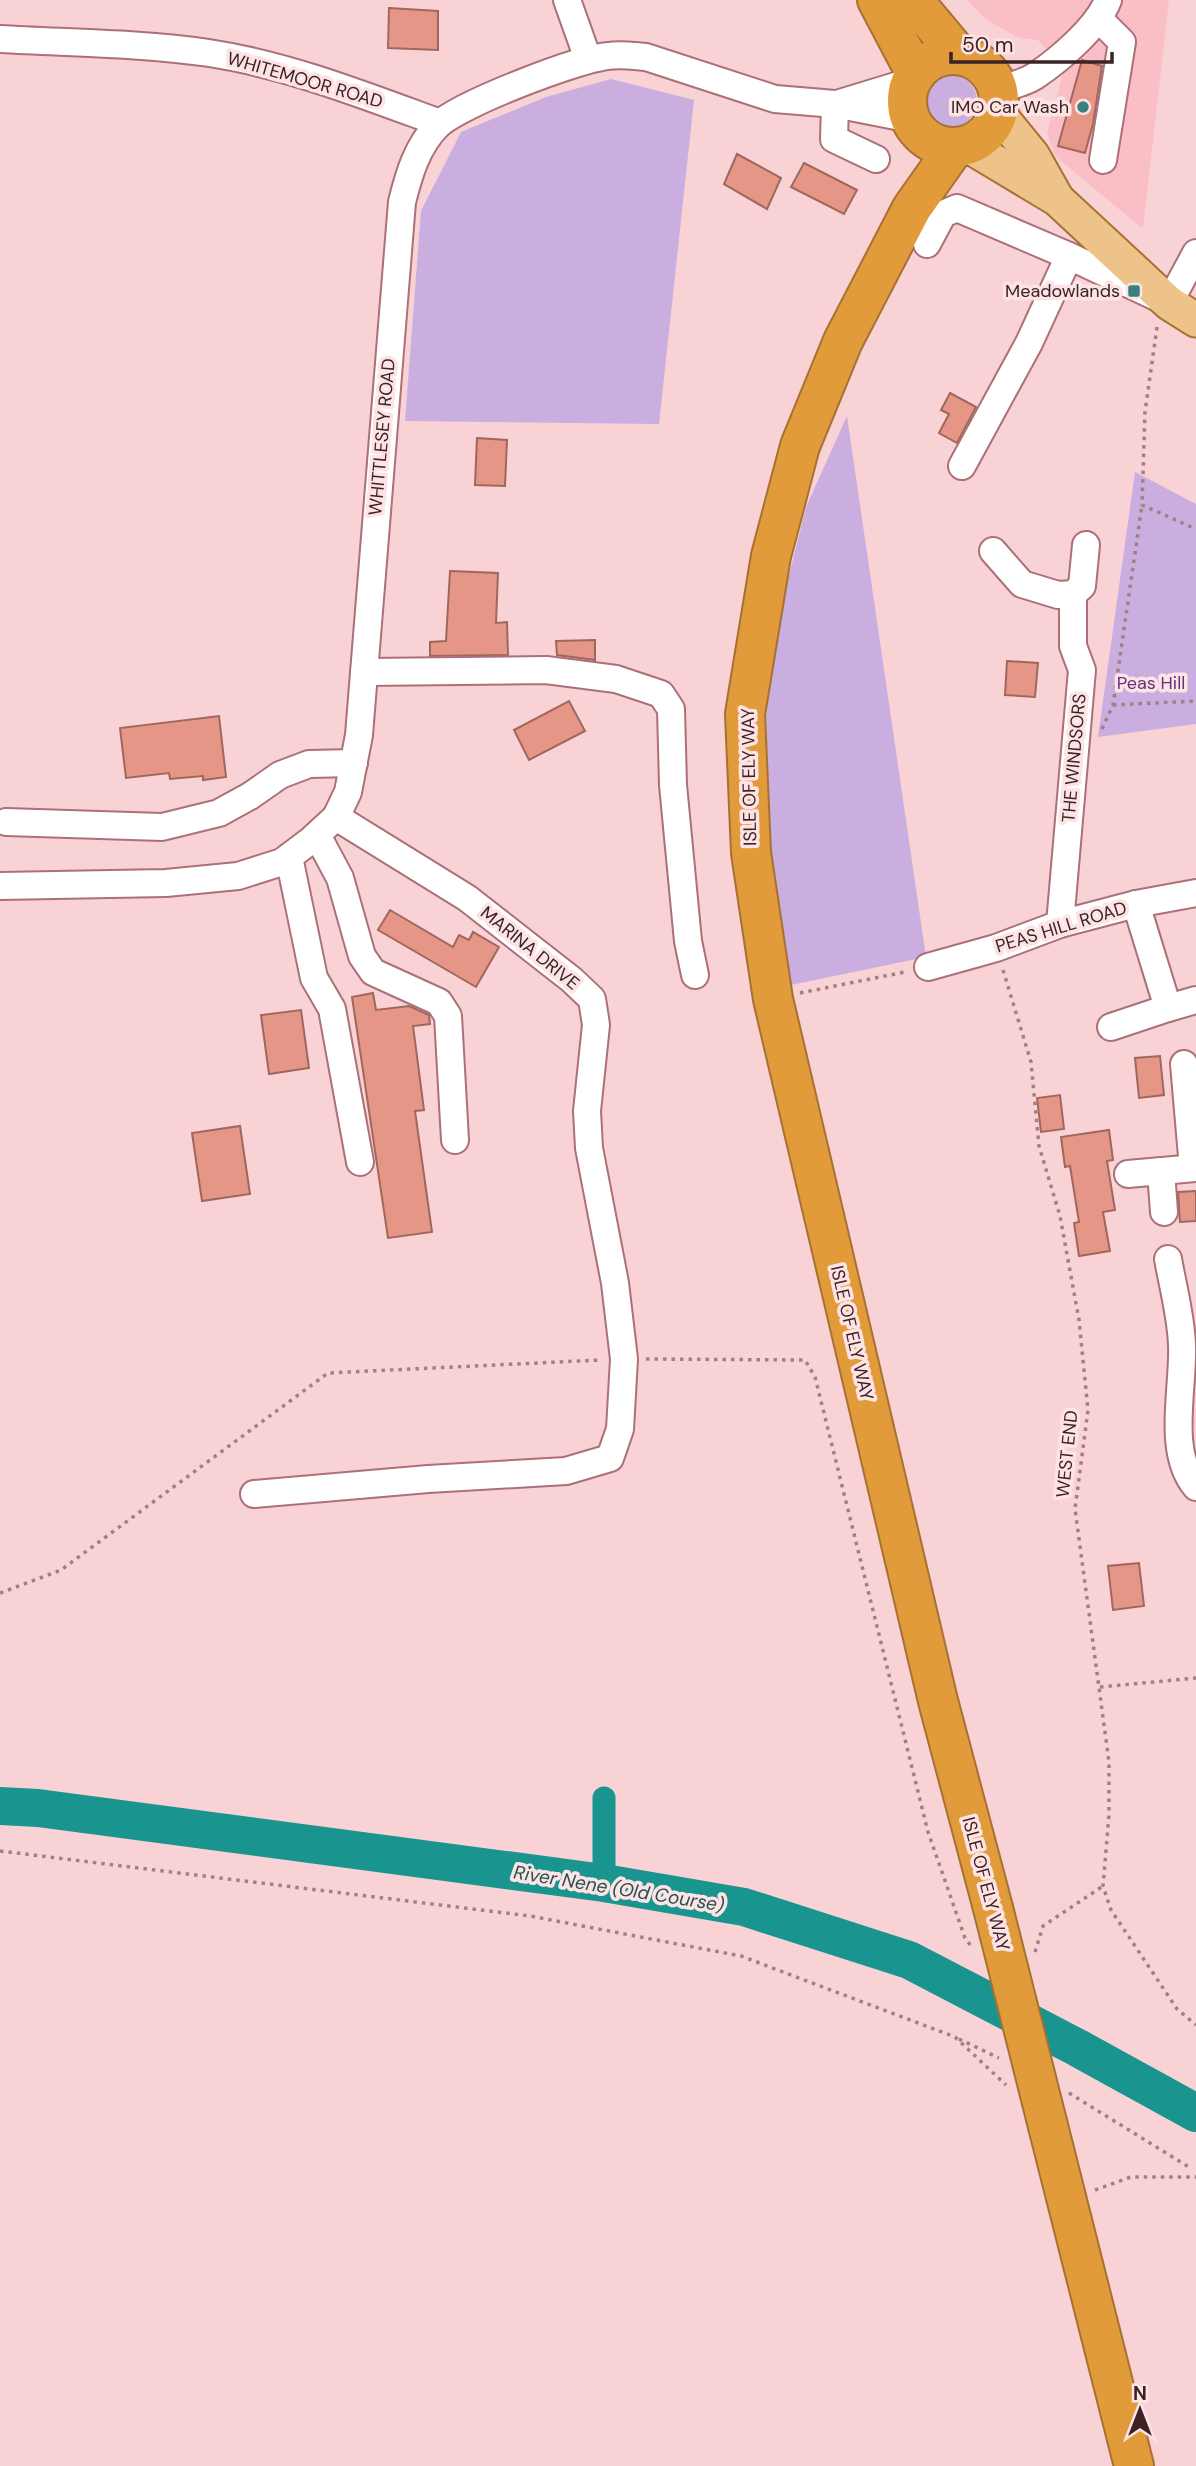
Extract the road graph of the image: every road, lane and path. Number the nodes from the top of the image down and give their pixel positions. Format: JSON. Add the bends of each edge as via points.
{"nodes":[{"id":1,"x":567,"y":0,"type":"edge"},
{"id":2,"x":877,"y":0,"type":"edge"},
{"id":3,"x":913,"y":0,"type":"edge"},
{"id":4,"x":1104,"y":9,"type":"edge"},
{"id":5,"x":0,"y":39,"type":"edge"},
{"id":6,"x":959,"y":55,"type":"junction"},
{"id":7,"x":588,"y":59,"type":"junction"},
{"id":8,"x":914,"y":78,"type":"junction"},
{"id":9,"x":998,"y":102,"type":"junction"},
{"id":10,"x":835,"y":104,"type":"junction"},
{"id":11,"x":440,"y":123,"type":"junction"},
{"id":12,"x":939,"y":136,"type":"junction"},
{"id":13,"x":876,"y":159,"type":"dead end"},
{"id":14,"x":1103,"y":160,"type":"dead end"},
{"id":15,"x":1057,"y":199,"type":"junction"},
{"id":16,"x":927,"y":244,"type":"dead end"},
{"id":17,"x":1196,"y":253,"type":"edge"},
{"id":18,"x":1069,"y":256,"type":"junction"},
{"id":19,"x":1182,"y":312,"type":"edge"},
{"id":20,"x":962,"y":466,"type":"dead end"},
{"id":21,"x":1142,"y":505,"type":"junction"},
{"id":22,"x":1196,"y":529,"type":"edge"},
{"id":23,"x":1086,"y":545,"type":"dead end"},
{"id":24,"x":993,"y":551,"type":"dead end"},
{"id":25,"x":1073,"y":594,"type":"junction"},
{"id":26,"x":364,"y":672,"type":"junction"},
{"id":27,"x":1196,"y":701,"type":"edge"},
{"id":28,"x":354,"y":762,"type":"junction"},
{"id":29,"x":336,"y":817,"type":"junction"},
{"id":30,"x":6,"y":822,"type":"dead end"},
{"id":31,"x":317,"y":835,"type":"junction"},
{"id":32,"x":289,"y":857,"type":"junction"},
{"id":33,"x":0,"y":886,"type":"edge"},
{"id":34,"x":1196,"y":893,"type":"edge"},
{"id":35,"x":1136,"y":904,"type":"junction"},
{"id":36,"x":1060,"y":924,"type":"junction"},
{"id":37,"x":996,"y":948,"type":"junction"},
{"id":38,"x":928,"y":967,"type":"joint"},
{"id":39,"x":695,"y":975,"type":"dead end"},
{"id":40,"x":773,"y":999,"type":"junction"},
{"id":41,"x":1196,"y":1000,"type":"edge"},
{"id":42,"x":1168,"y":1008,"type":"junction"},
{"id":43,"x":1111,"y":1027,"type":"dead end"},
{"id":44,"x":1184,"y":1063,"type":"dead end"},
{"id":45,"x":455,"y":1140,"type":"dead end"},
{"id":46,"x":360,"y":1162,"type":"dead end"},
{"id":47,"x":1195,"y":1168,"type":"edge"},
{"id":48,"x":1161,"y":1171,"type":"junction"},
{"id":49,"x":1128,"y":1174,"type":"dead end"},
{"id":50,"x":1164,"y":1212,"type":"dead end"},
{"id":51,"x":1168,"y":1259,"type":"dead end"},
{"id":52,"x":1189,"y":1344,"type":"edge"},
{"id":53,"x":624,"y":1359,"type":"junction"},
{"id":54,"x":1196,"y":1487,"type":"edge"},
{"id":55,"x":254,"y":1494,"type":"dead end"},
{"id":56,"x":0,"y":1594,"type":"edge"},
{"id":57,"x":1196,"y":1678,"type":"edge"},
{"id":58,"x":1100,"y":1687,"type":"junction"},
{"id":59,"x":0,"y":1852,"type":"edge"},
{"id":60,"x":1103,"y":1886,"type":"junction"},
{"id":61,"x":965,"y":1938,"type":"dead end"},
{"id":62,"x":1033,"y":1962,"type":"dead end"},
{"id":63,"x":1196,"y":2025,"type":"edge"},
{"id":64,"x":955,"y":2037,"type":"junction"},
{"id":65,"x":1002,"y":2060,"type":"dead end"},
{"id":66,"x":1061,"y":2089,"type":"dead end"},
{"id":67,"x":1011,"y":2090,"type":"dead end"},
{"id":68,"x":1192,"y":2169,"type":"dead end"},
{"id":69,"x":1196,"y":2177,"type":"edge"},
{"id":70,"x":1067,"y":2200,"type":"junction"},
{"id":71,"x":1135,"y":2466,"type":"edge"}],
"edges":[{"from":1,"to":7,"type":"street"},
{"from":2,"to":8,"type":"highway"},
{"from":3,"to":6,"type":"highway"},
{"from":4,"to":9,"type":"street","via":[[1060,56]]},
{"from":4,"to":14,"type":"street","via":[[1122,42]]},
{"from":5,"to":11,"type":"street","name":"WHITEMOOR ROAD","via":[[209,53],[275,68]]},
{"from":6,"to":8,"type":"highway","via":[[935,59]]},
{"from":6,"to":9,"type":"highway","via":[[984,67],[993,78]]},
{"from":7,"to":10,"type":"street","name":"WHITTLESEY ROAD","via":[[646,57],[775,99]]},
{"from":7,"to":11,"type":"street","name":"WHITTLESEY ROAD","via":[[477,102]]},
{"from":8,"to":10,"type":"street","name":"WHITTLESEY ROAD"},
{"from":8,"to":12,"type":"highway","via":[[908,94]]},
{"from":9,"to":12,"type":"highway","via":[[991,127],[981,138]]},
{"from":9,"to":15,"type":"main road"},
{"from":10,"to":12,"type":"street","name":"WHITTLESEY ROAD"},
{"from":10,"to":13,"type":"street","via":[[834,139]]},
{"from":11,"to":26,"type":"street","name":"WHITTLESEY ROAD","via":[[423,144],[402,202]]},
{"from":12,"to":15,"type":"main road"},
{"from":12,"to":40,"type":"highway","name":"ISLE OF ELY WAY","via":[[912,208],[843,341],[800,446],[771,556],[745,714],[751,853]]},
{"from":15,"to":19,"type":"main road"},
{"from":16,"to":18,"type":"street","via":[[943,214],[957,208]]},
{"from":17,"to":19,"type":"street"},
{"from":18,"to":19,"type":"street"},
{"from":18,"to":20,"type":"street","via":[[1029,343]]},
{"from":19,"to":21,"type":"path","via":[[1156,328],[1145,412]]},
{"from":21,"to":22,"type":"path"},
{"from":21,"to":27,"type":"path","via":[[1113,705]]},
{"from":23,"to":25,"type":"street","name":"THE WINDSORS","via":[[1082,586]]},
{"from":24,"to":25,"type":"street","via":[[1021,584],[1058,595]]},
{"from":25,"to":36,"type":"street","name":"THE WINDSORS","via":[[1073,646],[1082,670]]},
{"from":26,"to":28,"type":"street","name":"WHITTLESEY ROAD"},
{"from":26,"to":39,"type":"street","via":[[546,670],[616,679],[661,694],[671,709],[673,785]]},
{"from":28,"to":29,"type":"street","name":"WHITTLESEY ROAD","via":[[348,792]]},
{"from":28,"to":30,"type":"street","via":[[309,764],[280,775],[219,813],[162,827]]},
{"from":29,"to":31,"type":"street","name":"WHITTLESEY ROAD"},
{"from":29,"to":53,"type":"street","name":"MARINA DRIVE","via":[[467,898],[592,999],[596,1025],[587,1111],[589,1148],[615,1283]]},
{"from":31,"to":32,"type":"street","name":"WHITTLESEY ROAD"},
{"from":31,"to":45,"type":"street","via":[[340,878],[362,956],[373,972],[439,1002],[448,1016]]},
{"from":32,"to":33,"type":"street","name":"WHITTLESEY ROAD","via":[[239,876],[166,883]]},
{"from":32,"to":46,"type":"street","via":[[314,978],[332,1009]]},
{"from":34,"to":35,"type":"street","name":"PEAS HILL ROAD"},
{"from":35,"to":36,"type":"street","name":"PEAS HILL ROAD"},
{"from":35,"to":42,"type":"street"},
{"from":36,"to":37,"type":"street","name":"PEAS HILL ROAD"},
{"from":37,"to":38,"type":"street","name":"PEAS HILL ROAD"},
{"from":37,"to":58,"type":"path","name":"WEST END","via":[[1031,1062],[1039,1146],[1060,1216],[1079,1320],[1088,1410],[1075,1509]]},
{"from":38,"to":40,"type":"path"},
{"from":40,"to":70,"type":"highway","name":"ISLE OF ELY WAY","bridge":true,"via":[[938,1701]]},
{"from":41,"to":42,"type":"street"},
{"from":42,"to":43,"type":"street"},
{"from":44,"to":47,"type":"street"},
{"from":47,"to":48,"type":"street"},
{"from":48,"to":49,"type":"street"},
{"from":48,"to":50,"type":"street"},
{"from":51,"to":52,"type":"street"},
{"from":52,"to":54,"type":"street","via":[[1179,1414],[1182,1458]]},
{"from":53,"to":55,"type":"street","name":"MARINA DRIVE","via":[[620,1429],[610,1458],[566,1472]]},
{"from":53,"to":56,"type":"path","via":[[328,1373],[61,1570]]},
{"from":53,"to":61,"type":"path","via":[[805,1360],[815,1377],[928,1832]]},
{"from":57,"to":58,"type":"path"},
{"from":58,"to":60,"type":"path","name":"WEST END","via":[[1110,1815]]},
{"from":59,"to":64,"type":"path","via":[[530,1916],[741,1956]]},
{"from":60,"to":62,"type":"path","via":[[1043,1926]]},
{"from":60,"to":63,"type":"path","name":"WEST END","via":[[1111,1910],[1177,2009]]},
{"from":64,"to":65,"type":"path"},
{"from":64,"to":67,"type":"path"},
{"from":66,"to":68,"type":"path"},
{"from":69,"to":70,"type":"path","via":[[1131,2177]]},
{"from":70,"to":71,"type":"highway","name":"ISLE OF ELY WAY"}]}
